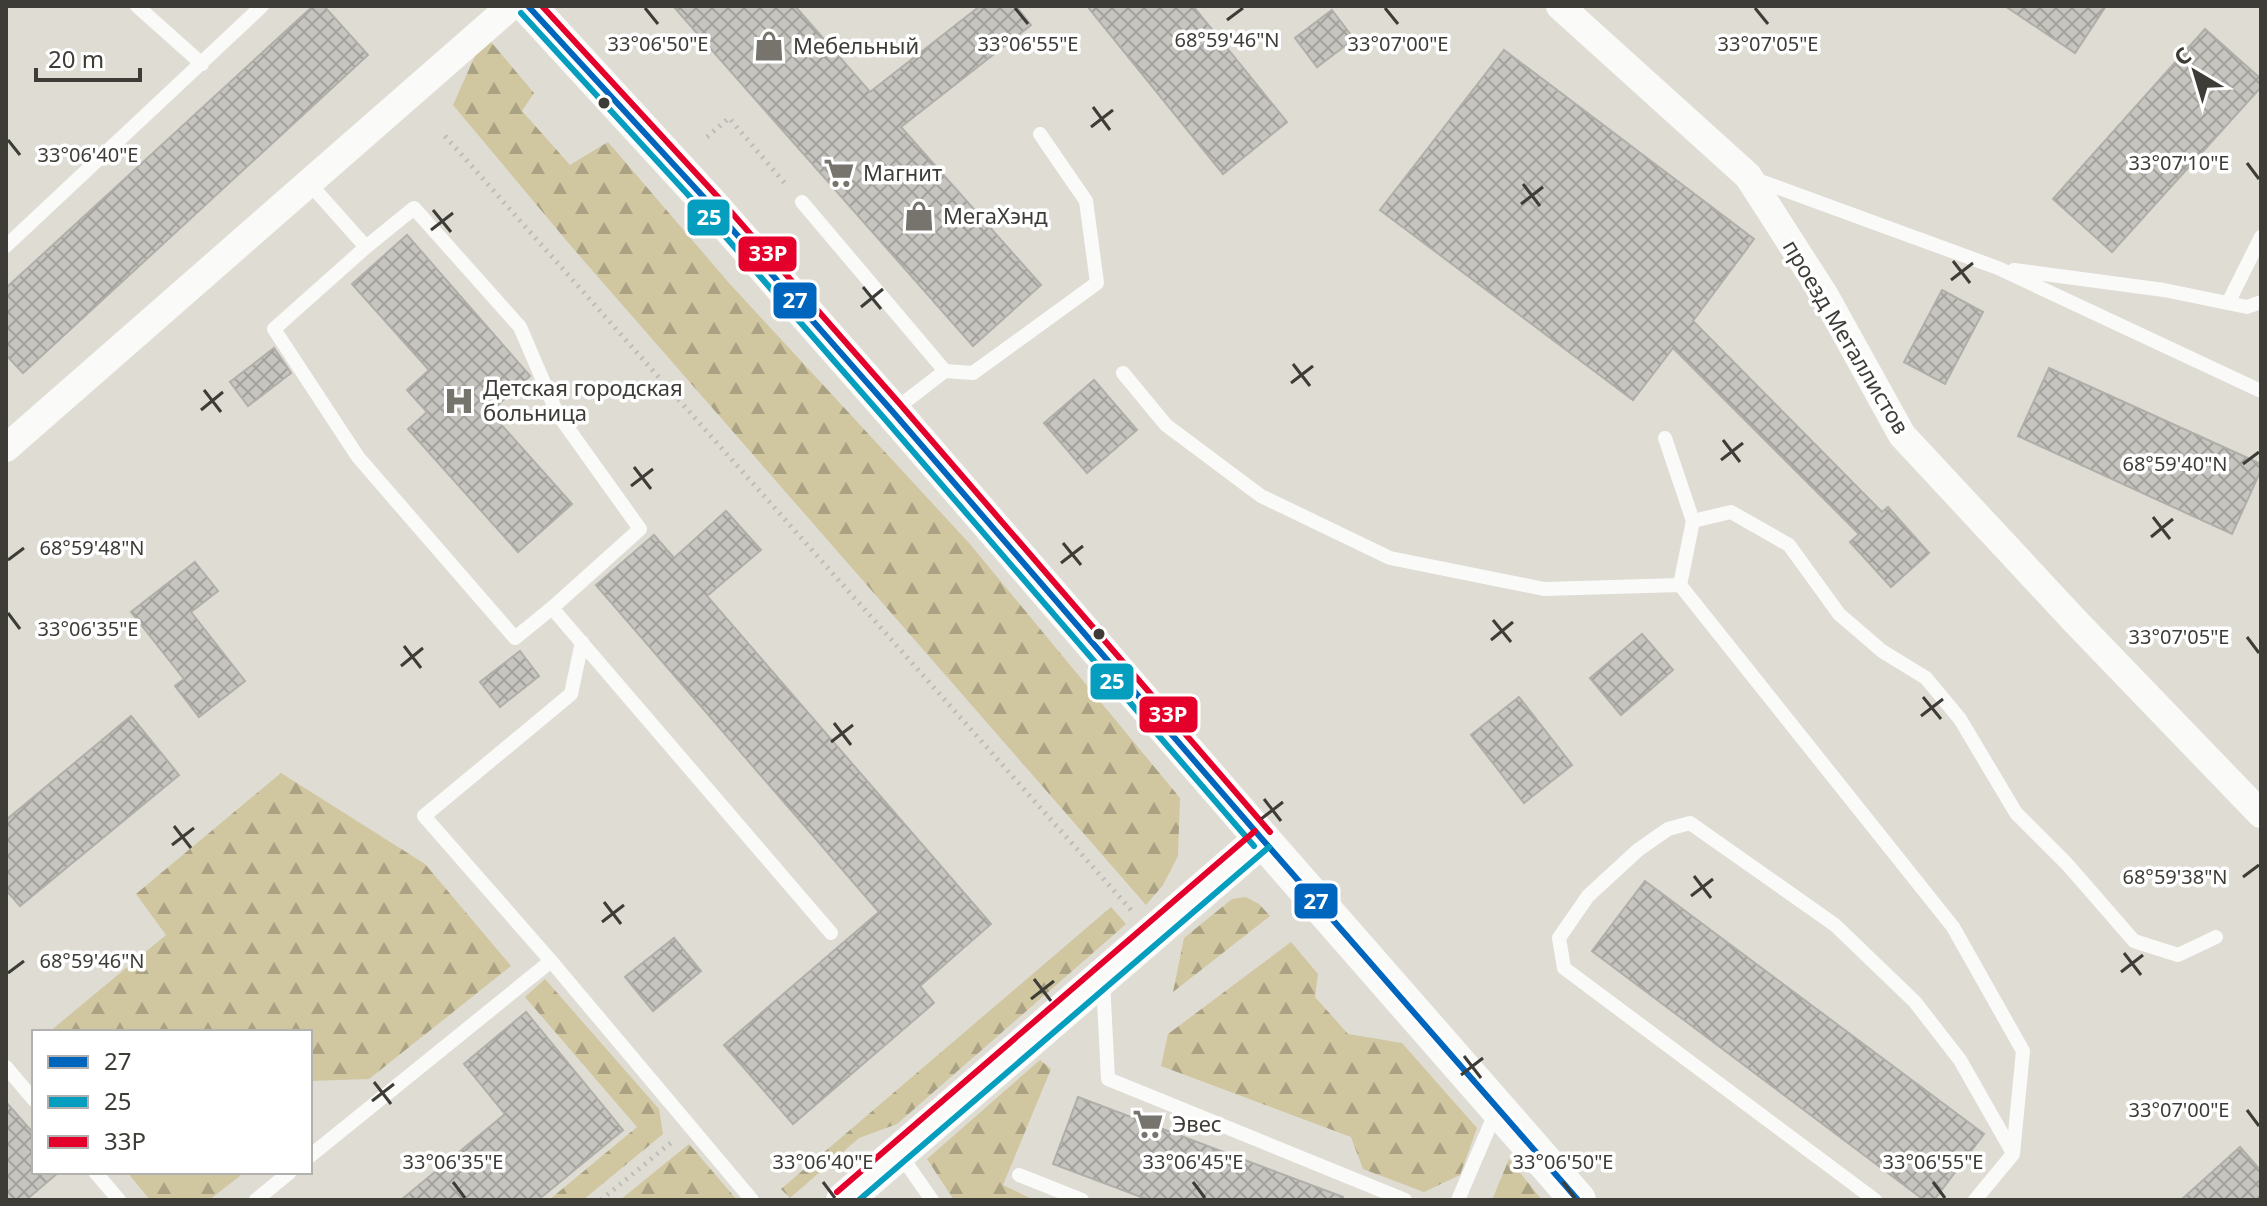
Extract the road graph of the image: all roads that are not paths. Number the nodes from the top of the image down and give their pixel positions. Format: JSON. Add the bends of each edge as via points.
{"nodes":[{"id":1,"x":137,"y":6,"type":"edge"},
{"id":2,"x":262,"y":6,"type":"edge"},
{"id":3,"x":511,"y":6,"type":"edge"},
{"id":4,"x":528,"y":6,"type":"edge"},
{"id":5,"x":1560,"y":6,"type":"edge"},
{"id":6,"x":202,"y":64,"type":"junction"},
{"id":7,"x":1040,"y":134,"type":"dead end"},
{"id":8,"x":1748,"y":176,"type":"junction"},
{"id":9,"x":309,"y":183,"type":"junction"},
{"id":10,"x":802,"y":202,"type":"road end"},
{"id":11,"x":2261,"y":237,"type":"edge"},
{"id":12,"x":6,"y":246,"type":"edge"},
{"id":13,"x":366,"y":247,"type":"junction"},
{"id":14,"x":1998,"y":268,"type":"junction"},
{"id":15,"x":2261,"y":302,"type":"edge"},
{"id":16,"x":2228,"y":303,"type":"junction"},
{"id":17,"x":945,"y":371,"type":"junction"},
{"id":18,"x":1123,"y":373,"type":"dead end"},
{"id":19,"x":2261,"y":391,"type":"edge"},
{"id":20,"x":892,"y":411,"type":"junction"},
{"id":21,"x":1665,"y":438,"type":"dead end"},
{"id":22,"x":6,"y":448,"type":"edge"},
{"id":23,"x":1693,"y":521,"type":"junction"},
{"id":24,"x":1680,"y":585,"type":"junction"},
{"id":25,"x":552,"y":608,"type":"junction"},
{"id":26,"x":582,"y":642,"type":"junction"},
{"id":27,"x":2261,"y":814,"type":"edge"},
{"id":28,"x":1262,"y":839,"type":"junction"},
{"id":29,"x":831,"y":933,"type":"dead end"},
{"id":30,"x":2216,"y":937,"type":"dead end"},
{"id":31,"x":551,"y":961,"type":"junction"},
{"id":32,"x":1103,"y":976,"type":"junction"},
{"id":33,"x":6,"y":1067,"type":"edge"},
{"id":34,"x":32,"y":1098,"type":"edge"},
{"id":35,"x":1497,"y":1109,"type":"junction"},
{"id":36,"x":899,"y":1153,"type":"junction"},
{"id":37,"x":312,"y":1154,"type":"edge"},
{"id":38,"x":2013,"y":1154,"type":"junction"},
{"id":39,"x":97,"y":1174,"type":"edge"},
{"id":40,"x":288,"y":1174,"type":"edge"},
{"id":41,"x":1019,"y":1175,"type":"dead end"},
{"id":42,"x":119,"y":1200,"type":"edge"},
{"id":43,"x":256,"y":1200,"type":"edge"},
{"id":44,"x":752,"y":1200,"type":"edge"},
{"id":45,"x":844,"y":1200,"type":"edge"},
{"id":46,"x":932,"y":1200,"type":"edge"},
{"id":47,"x":1082,"y":1200,"type":"edge"},
{"id":48,"x":1405,"y":1200,"type":"edge"},
{"id":49,"x":1458,"y":1200,"type":"edge"},
{"id":50,"x":1578,"y":1200,"type":"edge"},
{"id":51,"x":1875,"y":1200,"type":"edge"},
{"id":52,"x":1975,"y":1200,"type":"edge"}],
"edges":[{"from":1,"to":6,"type":"lane"},
{"from":2,"to":6,"type":"lane"},
{"from":3,"to":9,"type":"street"},
{"from":4,"to":20,"type":"street"},
{"from":5,"to":8,"type":"street","name":"проезд Металлистов"},
{"from":6,"to":12,"type":"lane"},
{"from":7,"to":17,"type":"lane","via":[[1086,201],[1097,283],[973,373]]},
{"from":8,"to":14,"type":"lane"},
{"from":8,"to":27,"type":"street","name":"проезд Металлистов","via":[[1825,296],[1902,435]]},
{"from":9,"to":13,"type":"lane"},
{"from":9,"to":22,"type":"street"},
{"from":10,"to":17,"type":"lane"},
{"from":11,"to":16,"type":"lane"},
{"from":13,"to":25,"type":"lane","via":[[274,329],[358,457],[515,638]]},
{"from":13,"to":25,"type":"lane","via":[[414,208],[520,327],[557,413],[640,529]]},
{"from":14,"to":16,"type":"lane"},
{"from":14,"to":19,"type":"lane"},
{"from":15,"to":16,"type":"lane","via":[[2247,307]]},
{"from":17,"to":20,"type":"lane"},
{"from":18,"to":24,"type":"lane","via":[[1166,425],[1261,496],[1390,558],[1544,589]]},
{"from":20,"to":28,"type":"street"},
{"from":21,"to":23,"type":"lane"},
{"from":23,"to":24,"type":"lane"},
{"from":23,"to":30,"type":"lane","via":[[1731,512],[1789,545],[1839,614],[1882,651],[1926,678],[1960,719],[2016,813],[2134,941],[2178,955]]},
{"from":24,"to":38,"type":"lane","via":[[1953,927],[2023,1051]]},
{"from":25,"to":26,"type":"lane"},
{"from":26,"to":29,"type":"lane"},
{"from":26,"to":31,"type":"lane","via":[[571,694],[424,816]]},
{"from":28,"to":32,"type":"street"},
{"from":28,"to":35,"type":"street"},
{"from":31,"to":37,"type":"lane"},
{"from":31,"to":44,"type":"lane"},
{"from":32,"to":36,"type":"street"},
{"from":32,"to":48,"type":"lane","via":[[1108,1079]]},
{"from":33,"to":34,"type":"lane"},
{"from":35,"to":49,"type":"lane"},
{"from":35,"to":50,"type":"street"},
{"from":36,"to":45,"type":"street"},
{"from":36,"to":46,"type":"lane"},
{"from":38,"to":51,"type":"lane","via":[[1960,1060],[1915,1002],[1835,925],[1690,823],[1668,829],[1588,896],[1559,938],[1564,968]]},
{"from":38,"to":52,"type":"lane"},
{"from":39,"to":42,"type":"lane"},
{"from":40,"to":43,"type":"lane"},
{"from":41,"to":47,"type":"lane"}]}
